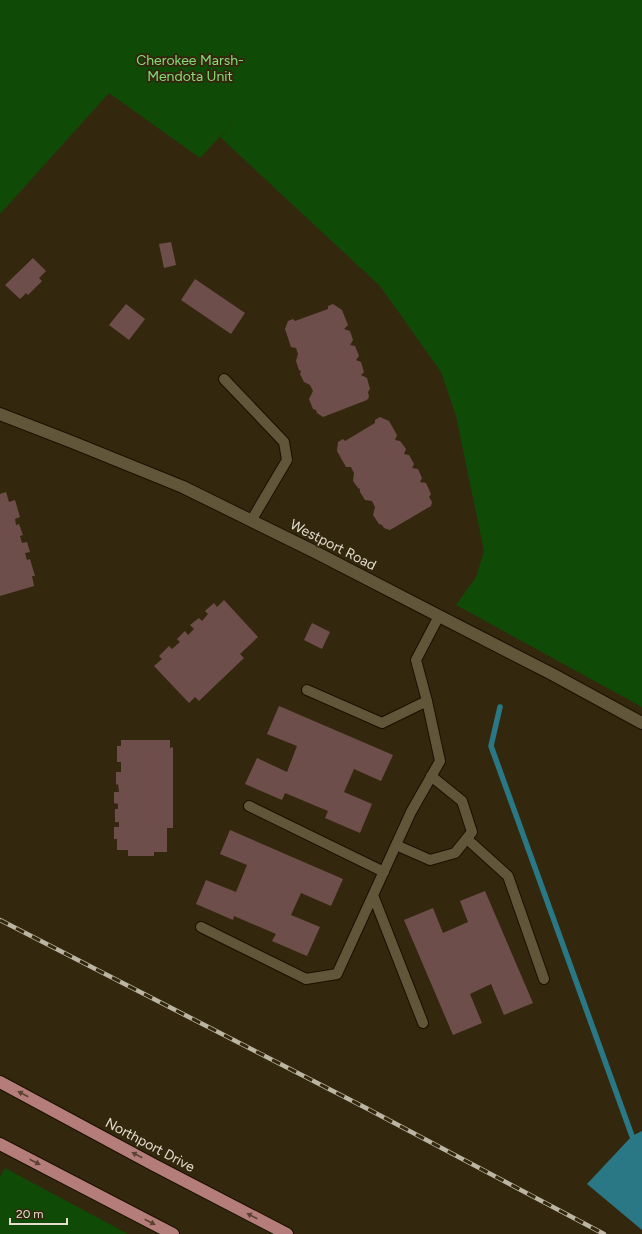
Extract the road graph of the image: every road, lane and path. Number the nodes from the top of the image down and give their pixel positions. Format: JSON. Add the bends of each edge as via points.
{"nodes":[{"id":1,"x":224,"y":379,"type":"dead end"},
{"id":2,"x":0,"y":414,"type":"edge"},
{"id":3,"x":251,"y":521,"type":"junction"},
{"id":4,"x":439,"y":616,"type":"junction"},
{"id":5,"x":307,"y":690,"type":"dead end"},
{"id":6,"x":427,"y":701,"type":"junction"},
{"id":7,"x":642,"y":723,"type":"edge"},
{"id":8,"x":431,"y":776,"type":"junction"},
{"id":9,"x":249,"y":806,"type":"dead end"},
{"id":10,"x":467,"y":838,"type":"junction"},
{"id":11,"x":396,"y":845,"type":"junction"},
{"id":12,"x":384,"y":872,"type":"junction"},
{"id":13,"x":373,"y":895,"type":"junction"},
{"id":14,"x":200,"y":927,"type":"dead end"},
{"id":15,"x":544,"y":979,"type":"dead end"},
{"id":16,"x":423,"y":1023,"type":"dead end"},
{"id":17,"x":0,"y":1082,"type":"edge"},
{"id":18,"x":0,"y":1144,"type":"edge"},
{"id":19,"x":173,"y":1234,"type":"edge"},
{"id":20,"x":287,"y":1234,"type":"edge"}],
"edges":[{"from":1,"to":3,"type":"lane","via":[[284,442],[287,460]]},
{"from":2,"to":3,"type":"street","name":"Westport Road","via":[[183,488]]},
{"from":3,"to":4,"type":"street","name":"Westport Road","via":[[317,552]]},
{"from":4,"to":6,"type":"lane","via":[[416,660]]},
{"from":4,"to":7,"type":"street","name":"Westport Road"},
{"from":5,"to":6,"type":"lane","via":[[382,723]]},
{"from":6,"to":8,"type":"lane","via":[[440,761]]},
{"from":8,"to":10,"type":"lane","via":[[462,801],[472,832]]},
{"from":8,"to":11,"type":"lane"},
{"from":9,"to":12,"type":"lane"},
{"from":10,"to":11,"type":"lane","via":[[455,853],[430,860]]},
{"from":10,"to":15,"type":"lane","via":[[508,876]]},
{"from":11,"to":12,"type":"lane"},
{"from":12,"to":13,"type":"lane"},
{"from":13,"to":14,"type":"lane","via":[[337,974],[306,979]]},
{"from":13,"to":16,"type":"lane"},
{"from":20,"to":17,"type":"main road","name":"Northport Drive","one_way":true},
{"from":18,"to":19,"type":"main road","one_way":true}]}
